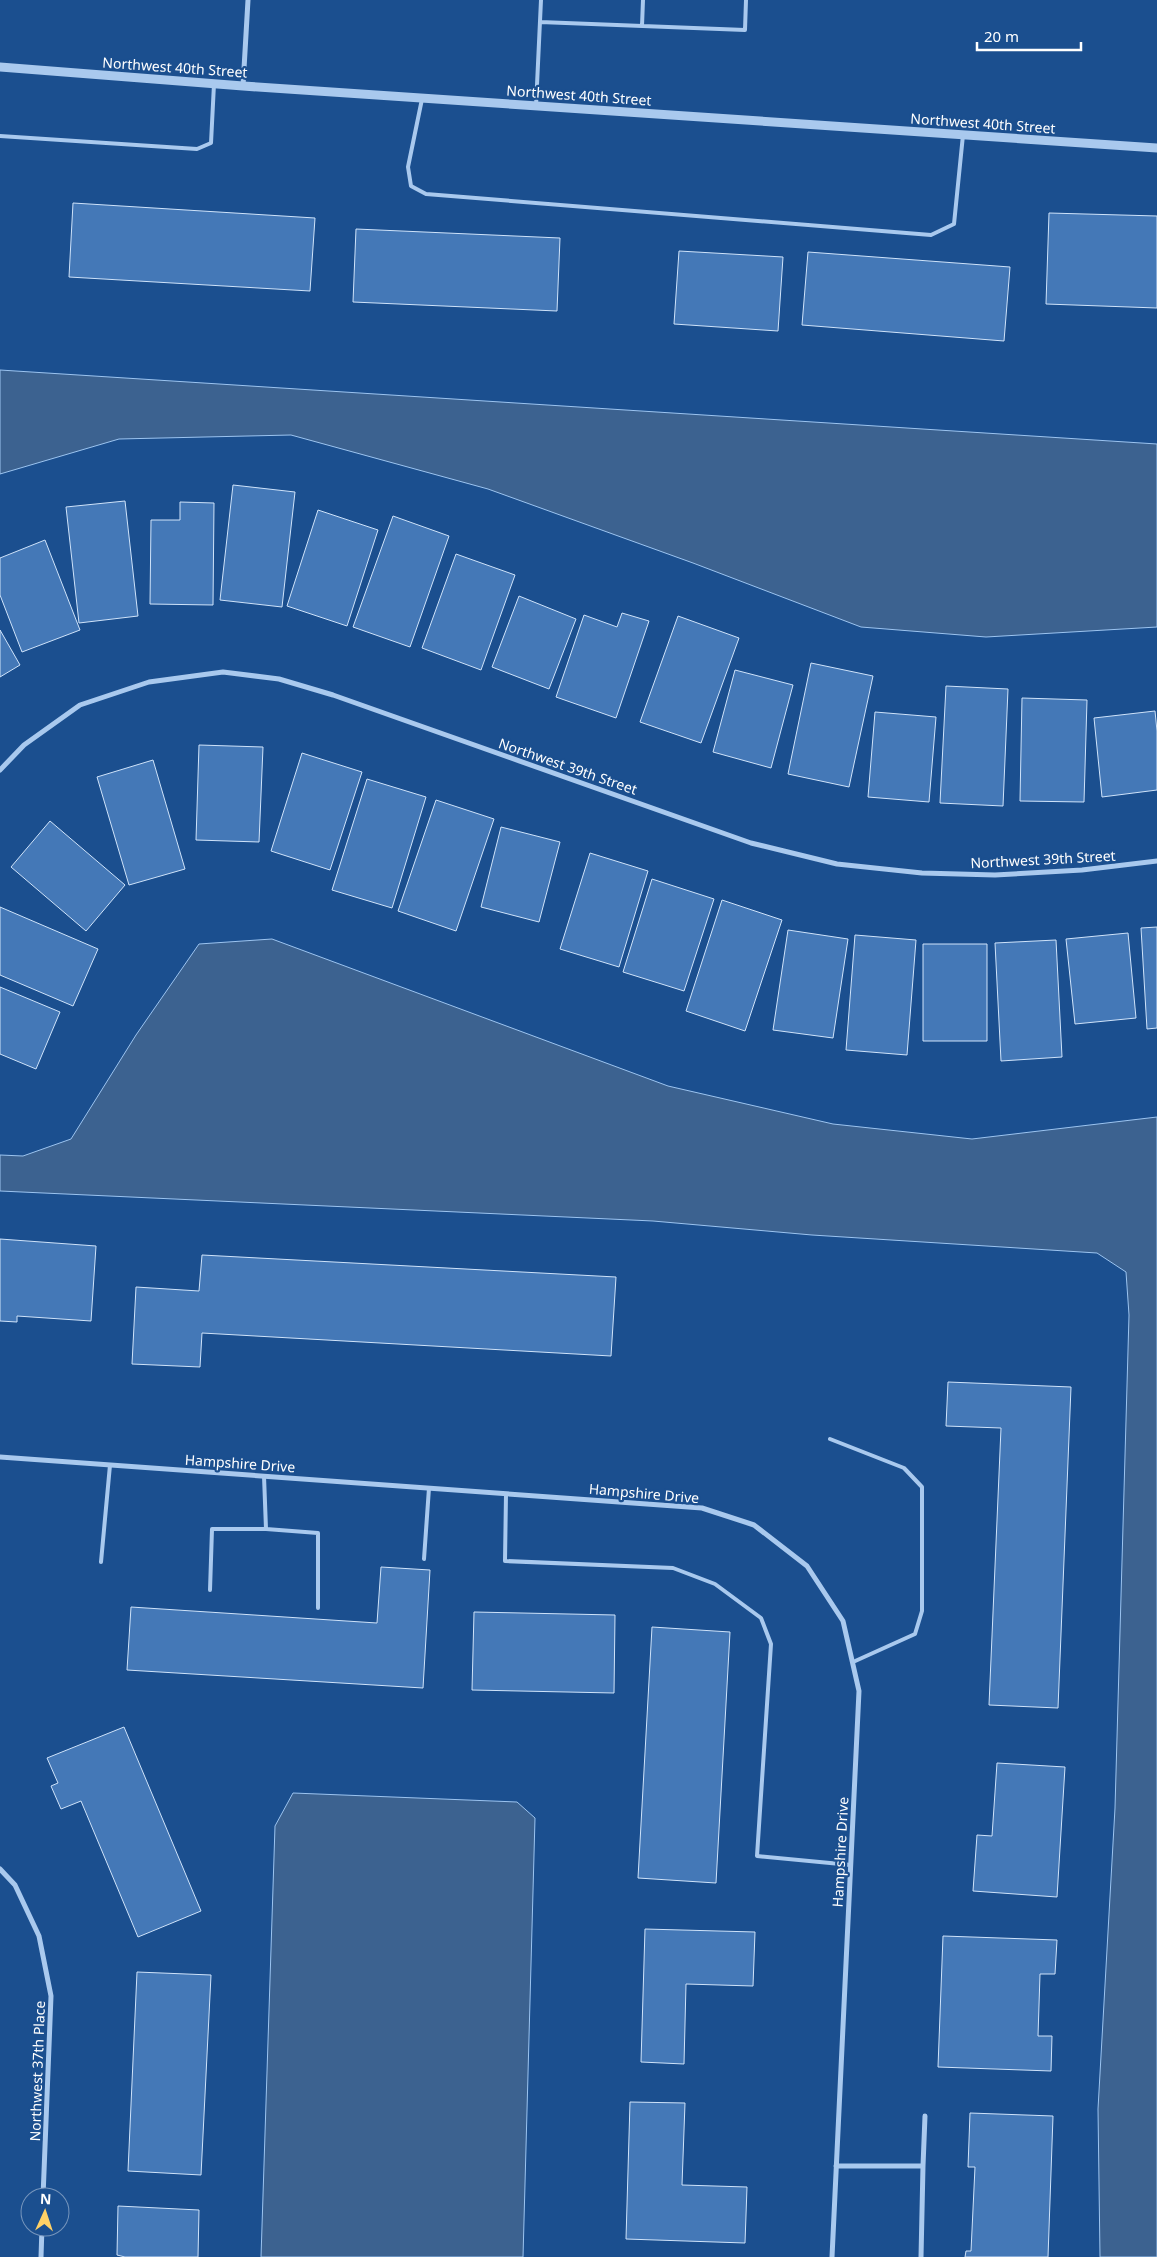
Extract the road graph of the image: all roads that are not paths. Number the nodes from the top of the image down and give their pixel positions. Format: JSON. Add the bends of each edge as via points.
{"nodes":[{"id":1,"x":248,"y":0,"type":"edge"},
{"id":2,"x":541,"y":0,"type":"edge"},
{"id":3,"x":643,"y":0,"type":"edge"},
{"id":4,"x":746,"y":0,"type":"edge"},
{"id":5,"x":540,"y":22,"type":"junction"},
{"id":6,"x":642,"y":26,"type":"junction"},
{"id":7,"x":0,"y":67,"type":"edge"},
{"id":8,"x":214,"y":84,"type":"junction"},
{"id":9,"x":243,"y":86,"type":"junction"},
{"id":10,"x":422,"y":98,"type":"junction"},
{"id":11,"x":536,"y":106,"type":"junction"},
{"id":12,"x":963,"y":135,"type":"junction"},
{"id":13,"x":0,"y":136,"type":"edge"},
{"id":14,"x":1157,"y":148,"type":"edge"},
{"id":15,"x":0,"y":770,"type":"edge"},
{"id":16,"x":1157,"y":861,"type":"edge"},
{"id":17,"x":830,"y":1439,"type":"dead end"},
{"id":18,"x":0,"y":1457,"type":"edge"},
{"id":19,"x":110,"y":1465,"type":"junction"},
{"id":20,"x":264,"y":1476,"type":"junction"},
{"id":21,"x":429,"y":1488,"type":"junction"},
{"id":22,"x":506,"y":1494,"type":"junction"},
{"id":23,"x":266,"y":1530,"type":"junction"},
{"id":24,"x":424,"y":1558,"type":"dead end"},
{"id":25,"x":101,"y":1562,"type":"dead end"},
{"id":26,"x":210,"y":1590,"type":"dead end"},
{"id":27,"x":318,"y":1608,"type":"dead end"},
{"id":28,"x":853,"y":1662,"type":"junction"},
{"id":29,"x":851,"y":1864,"type":"junction"},
{"id":30,"x":0,"y":1869,"type":"edge"},
{"id":31,"x":925,"y":2116,"type":"dead end"},
{"id":32,"x":836,"y":2166,"type":"junction"},
{"id":33,"x":923,"y":2166,"type":"junction"},
{"id":34,"x":44,"y":2187,"type":"edge"},
{"id":35,"x":42,"y":2237,"type":"edge"},
{"id":36,"x":41,"y":2257,"type":"edge"},
{"id":37,"x":832,"y":2257,"type":"edge"},
{"id":38,"x":921,"y":2257,"type":"edge"}],
"edges":[{"from":1,"to":9,"type":"street"},
{"from":2,"to":5,"type":"lane"},
{"from":3,"to":6,"type":"lane"},
{"from":4,"to":6,"type":"lane","via":[[745,30]]},
{"from":5,"to":6,"type":"lane"},
{"from":5,"to":11,"type":"lane"},
{"from":7,"to":8,"type":"street","name":"Northwest 40th Street"},
{"from":8,"to":9,"type":"street","name":"Northwest 40th Street"},
{"from":8,"to":13,"type":"lane","via":[[211,143],[197,149]]},
{"from":9,"to":10,"type":"street","name":"Northwest 40th Street"},
{"from":10,"to":11,"type":"street","name":"Northwest 40th Street"},
{"from":10,"to":12,"type":"lane","via":[[408,167],[411,186],[426,194],[931,235],[954,224]]},
{"from":11,"to":12,"type":"street","name":"Northwest 40th Street"},
{"from":12,"to":14,"type":"street","name":"Northwest 40th Street"},
{"from":15,"to":16,"type":"street","name":"Northwest 39th Street","via":[[24,745],[80,706],[149,682],[223,672],[279,678],[751,842],[837,864],[994,876]]},
{"from":17,"to":28,"type":"lane","via":[[904,1468],[922,1487],[922,1611],[915,1634]]},
{"from":18,"to":19,"type":"street","name":"Hampshire Drive"},
{"from":19,"to":20,"type":"street","name":"Hampshire Drive"},
{"from":19,"to":25,"type":"lane"},
{"from":20,"to":21,"type":"street","name":"Hampshire Drive"},
{"from":20,"to":23,"type":"lane"},
{"from":21,"to":22,"type":"street","name":"Hampshire Drive"},
{"from":21,"to":24,"type":"lane"},
{"from":22,"to":28,"type":"street","name":"Hampshire Drive","via":[[702,1508],[754,1525],[807,1566],[843,1621]]},
{"from":22,"to":29,"type":"lane","via":[[505,1561],[673,1568],[715,1584],[761,1618],[771,1644],[757,1856]]},
{"from":23,"to":26,"type":"lane","via":[[212,1529]]},
{"from":23,"to":27,"type":"lane","via":[[318,1533]]},
{"from":28,"to":29,"type":"street","name":"Hampshire Drive","via":[[860,1691]]},
{"from":29,"to":32,"type":"street","name":"Hampshire Drive"},
{"from":30,"to":34,"type":"street","name":"Northwest 37th Place","via":[[15,1885],[39,1936],[51,1996]]},
{"from":31,"to":33,"type":"street"},
{"from":32,"to":33,"type":"street"},
{"from":32,"to":37,"type":"street","name":"Hampshire Drive"},
{"from":33,"to":38,"type":"street"},
{"from":35,"to":36,"type":"street"}]}
